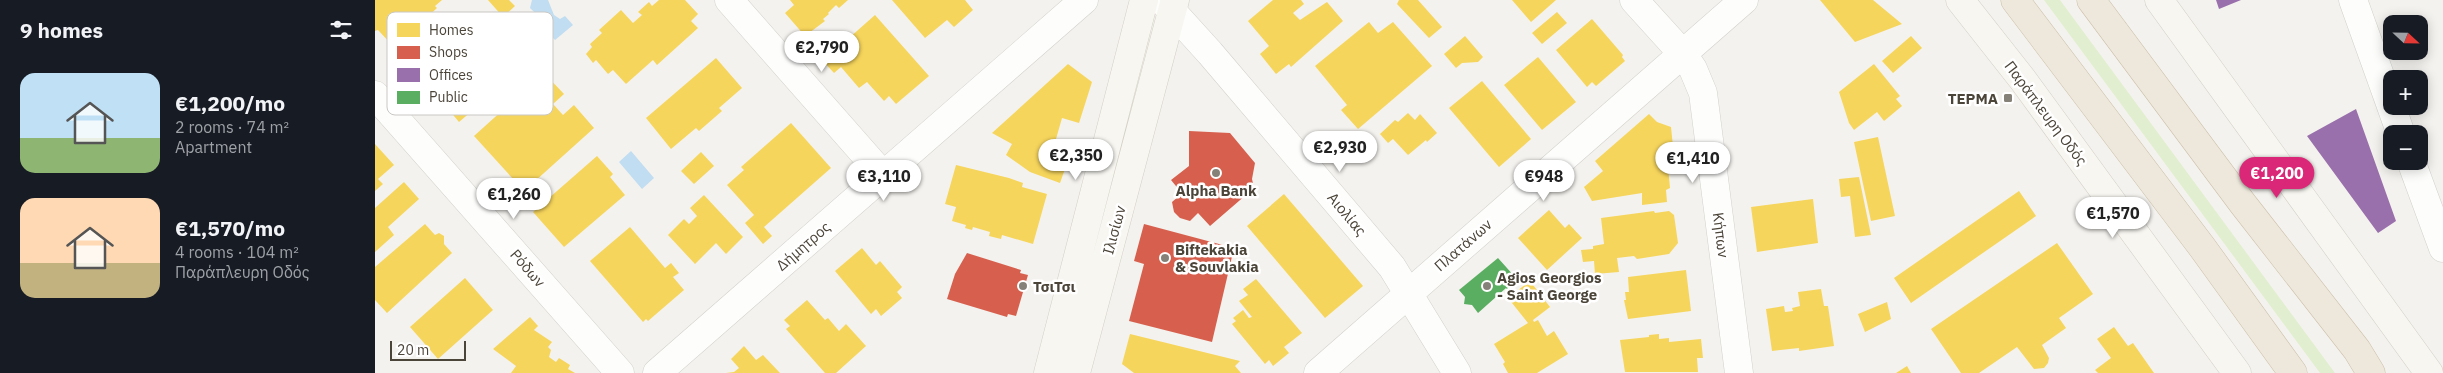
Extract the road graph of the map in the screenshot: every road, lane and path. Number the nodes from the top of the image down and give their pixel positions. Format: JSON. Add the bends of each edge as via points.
{"nodes":[{"id":1,"x":729,"y":0,"type":"edge"},
{"id":2,"x":1084,"y":0,"type":"edge"},
{"id":3,"x":1144,"y":0,"type":"edge"},
{"id":4,"x":1634,"y":0,"type":"edge"},
{"id":5,"x":1744,"y":0,"type":"edge"},
{"id":6,"x":1960,"y":0,"type":"edge"},
{"id":7,"x":2015,"y":0,"type":"edge"},
{"id":8,"x":2091,"y":0,"type":"edge"},
{"id":9,"x":2159,"y":0,"type":"edge"},
{"id":10,"x":2353,"y":0,"type":"edge"},
{"id":11,"x":1169,"y":4,"type":"edge"},
{"id":12,"x":1682,"y":53,"type":"junction"},
{"id":13,"x":2383,"y":84,"type":"edge"},
{"id":14,"x":375,"y":96,"type":"edge"},
{"id":15,"x":387,"y":110,"type":"edge"},
{"id":16,"x":392,"y":115,"type":"edge"},
{"id":17,"x":2414,"y":170,"type":"edge"},
{"id":18,"x":883,"y":175,"type":"junction"},
{"id":19,"x":2443,"y":248,"type":"edge"},
{"id":20,"x":1409,"y":293,"type":"junction"},
{"id":21,"x":620,"y":373,"type":"edge"},
{"id":22,"x":657,"y":373,"type":"edge"},
{"id":23,"x":1048,"y":373,"type":"edge"},
{"id":24,"x":1076,"y":373,"type":"edge"},
{"id":25,"x":1318,"y":373,"type":"edge"},
{"id":26,"x":1457,"y":373,"type":"edge"},
{"id":27,"x":1739,"y":373,"type":"edge"},
{"id":28,"x":2237,"y":373,"type":"edge"},
{"id":29,"x":2293,"y":373,"type":"edge"},
{"id":30,"x":2371,"y":373,"type":"edge"},
{"id":31,"x":2429,"y":373,"type":"edge"}],
"edges":[{"from":1,"to":18,"type":"street"},
{"from":2,"to":18,"type":"street","name":"Δήμητρος"},
{"from":3,"to":23,"type":"main road","name":"Ιλισίων"},
{"from":4,"to":12,"type":"street","name":"Κήπων"},
{"from":5,"to":12,"type":"street","name":"Πλατάνων"},
{"from":6,"to":28,"type":"main road","name":"Παράπλευρη Οδός","via":[[2029,88]]},
{"from":7,"to":29,"type":"highway"},
{"from":8,"to":30,"type":"highway","via":[[2357,350]]},
{"from":9,"to":31,"type":"main road"},
{"from":10,"to":13,"type":"street"},
{"from":11,"to":20,"type":"street","name":"Αιολίας","via":[[1392,267]]},
{"from":11,"to":24,"type":"main road","name":"Ιλισίων"},
{"from":12,"to":20,"type":"street","name":"Πλατάνων"},
{"from":12,"to":27,"type":"street","name":"Κήπων","via":[[1703,94]]},
{"from":14,"to":15,"type":"street","name":"Ρόδων"},
{"from":16,"to":21,"type":"street","name":"Ρόδων"},
{"from":17,"to":19,"type":"street"},
{"from":18,"to":22,"type":"street","name":"Δήμητρος"},
{"from":20,"to":25,"type":"street","name":"Πλατάνων"},
{"from":20,"to":26,"type":"street","name":"Αιολίας"}]}
